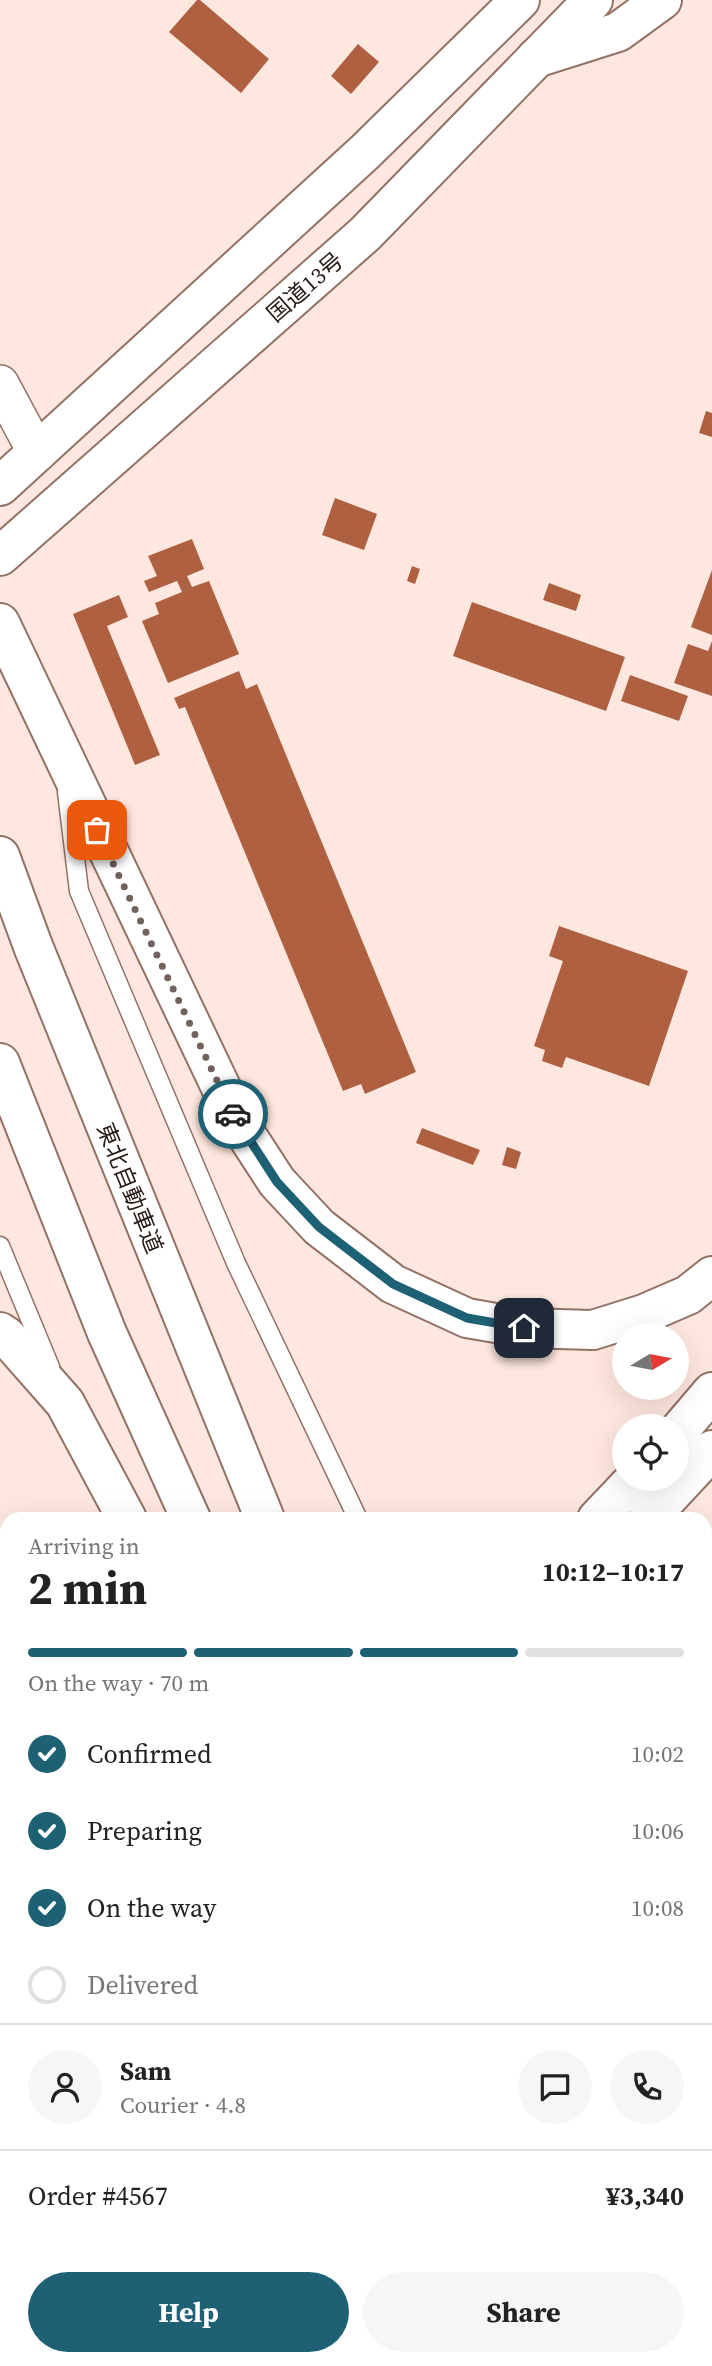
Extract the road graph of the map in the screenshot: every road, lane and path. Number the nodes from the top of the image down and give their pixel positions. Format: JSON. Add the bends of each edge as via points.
{"nodes":[{"id":1,"x":520,"y":0,"type":"edge"},
{"id":2,"x":593,"y":0,"type":"edge"},
{"id":3,"x":662,"y":0,"type":"edge"},
{"id":4,"x":536,"y":58,"type":"junction"},
{"id":5,"x":0,"y":384,"type":"edge"},
{"id":6,"x":37,"y":453,"type":"junction"},
{"id":7,"x":0,"y":486,"type":"edge"},
{"id":8,"x":0,"y":556,"type":"edge"},
{"id":9,"x":4,"y":632,"type":"edge"},
{"id":10,"x":63,"y":757,"type":"junction"},
{"id":11,"x":0,"y":856,"type":"edge"},
{"id":12,"x":0,"y":1063,"type":"edge"},
{"id":13,"x":0,"y":1246,"type":"edge"},
{"id":14,"x":712,"y":1276,"type":"edge"},
{"id":15,"x":0,"y":1332,"type":"edge"},
{"id":16,"x":712,"y":1392,"type":"edge"},
{"id":17,"x":65,"y":1403,"type":"junction"},
{"id":18,"x":689,"y":1419,"type":"edge"},
{"id":19,"x":712,"y":1450,"type":"edge"},
{"id":20,"x":624,"y":1491,"type":"edge"},
{"id":21,"x":123,"y":1512,"type":"edge"},
{"id":22,"x":188,"y":1512,"type":"edge"},
{"id":23,"x":262,"y":1512,"type":"edge"},
{"id":24,"x":356,"y":1512,"type":"edge"},
{"id":25,"x":604,"y":1512,"type":"edge"},
{"id":26,"x":654,"y":1512,"type":"edge"}],
"edges":[{"from":1,"to":6,"type":"highway","via":[[365,152]]},
{"from":2,"to":4,"type":"highway","name":"国道13号"},
{"from":3,"to":4,"type":"highway","via":[[618,32]]},
{"from":4,"to":8,"type":"highway","name":"国道13号","via":[[365,234]]},
{"from":5,"to":6,"type":"street"},
{"from":6,"to":7,"type":"highway"},
{"from":9,"to":10,"type":"highway"},
{"from":10,"to":14,"type":"highway","via":[[236,1119],[277,1182],[319,1227],[393,1284],[467,1318],[524,1328],[593,1330],[688,1295]]},
{"from":10,"to":24,"type":"lane","via":[[79,891],[236,1263]]},
{"from":11,"to":23,"type":"highway","name":"東北自動車道"},
{"from":12,"to":22,"type":"highway","via":[[107,1333]]},
{"from":13,"to":17,"type":"lane"},
{"from":15,"to":17,"type":"highway"},
{"from":16,"to":18,"type":"highway"},
{"from":17,"to":21,"type":"highway"},
{"from":19,"to":26,"type":"highway"},
{"from":20,"to":25,"type":"highway"}]}
